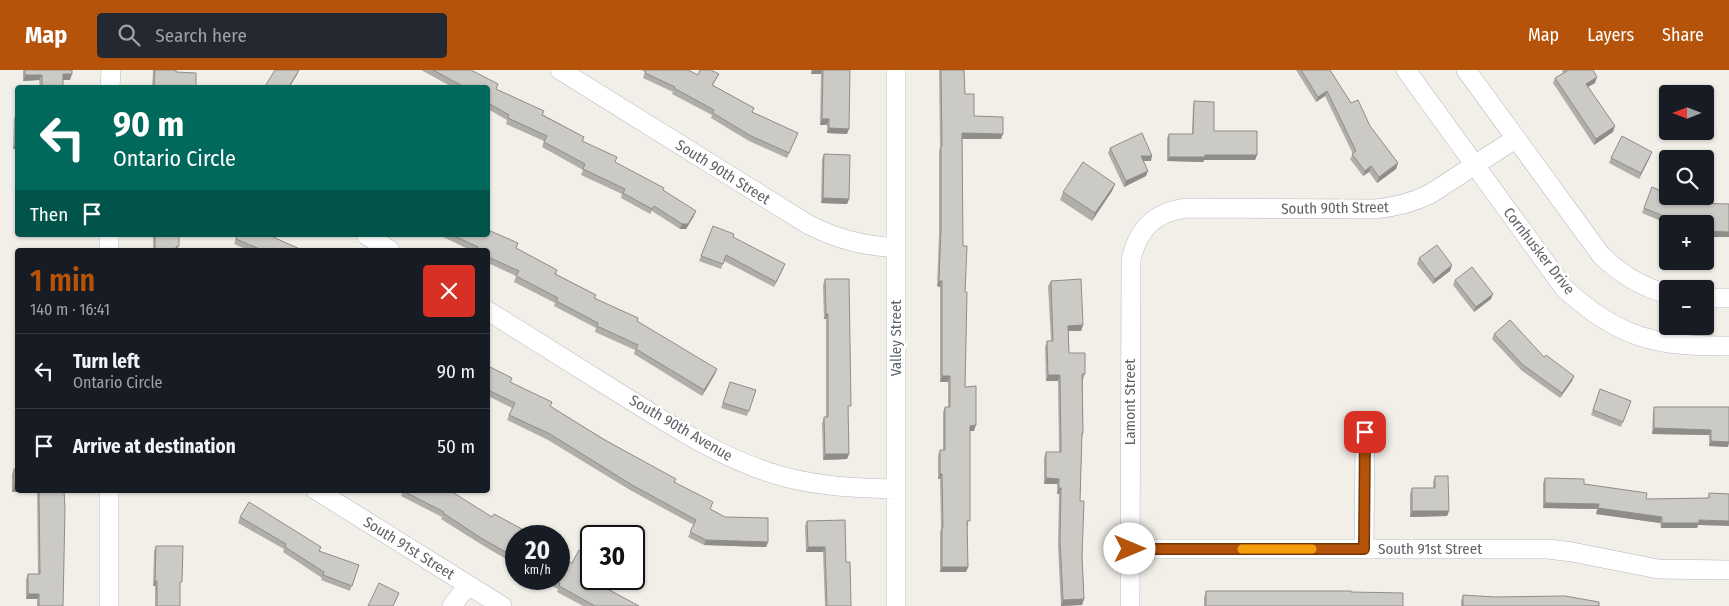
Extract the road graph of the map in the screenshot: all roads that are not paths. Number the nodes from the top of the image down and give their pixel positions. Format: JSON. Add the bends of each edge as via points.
{"nodes":[{"id":1,"x":111,"y":70,"type":"edge"},
{"id":2,"x":560,"y":70,"type":"edge"},
{"id":3,"x":896,"y":70,"type":"edge"},
{"id":4,"x":1406,"y":70,"type":"edge"},
{"id":5,"x":1466,"y":70,"type":"edge"},
{"id":6,"x":110,"y":85,"type":"edge"},
{"id":7,"x":1515,"y":139,"type":"junction"},
{"id":8,"x":1475,"y":166,"type":"junction"},
{"id":9,"x":1166,"y":212,"type":"joint"},
{"id":10,"x":369,"y":237,"type":"edge"},
{"id":11,"x":387,"y":248,"type":"edge"},
{"id":12,"x":896,"y":248,"type":"junction"},
{"id":13,"x":1659,"y":291,"type":"edge"},
{"id":14,"x":1714,"y":298,"type":"edge"},
{"id":15,"x":1729,"y":298,"type":"edge"},
{"id":16,"x":490,"y":312,"type":"edge"},
{"id":17,"x":1729,"y":346,"type":"edge"},
{"id":18,"x":1365,"y":432,"type":"dead end"},
{"id":19,"x":896,"y":489,"type":"junction"},
{"id":20,"x":109,"y":493,"type":"edge"},
{"id":21,"x":321,"y":493,"type":"edge"},
{"id":22,"x":1130,"y":549,"type":"junction"},
{"id":23,"x":1364,"y":549,"type":"junction"},
{"id":24,"x":1729,"y":570,"type":"edge"},
{"id":25,"x":468,"y":585,"type":"junction"},
{"id":26,"x":109,"y":606,"type":"edge"},
{"id":27,"x":452,"y":606,"type":"edge"},
{"id":28,"x":502,"y":606,"type":"edge"},
{"id":29,"x":896,"y":606,"type":"edge"},
{"id":30,"x":1130,"y":606,"type":"edge"}],
"edges":[{"from":1,"to":6,"type":"street"},
{"from":2,"to":12,"type":"street","name":"South 90th Street","via":[[808,225],[848,242]]},
{"from":3,"to":12,"type":"street","name":"Valley Street"},
{"from":4,"to":8,"type":"street","name":"Cornhusker Drive"},
{"from":5,"to":7,"type":"street"},
{"from":7,"to":8,"type":"street","name":"South 90th Street"},
{"from":7,"to":13,"type":"street","via":[[1601,255],[1635,282]]},
{"from":8,"to":9,"type":"street","name":"South 90th Street","via":[[1430,194],[1399,206],[1375,209],[1188,208]]},
{"from":8,"to":17,"type":"street","name":"Cornhusker Drive","via":[[1564,288],[1597,315],[1627,332],[1664,343],[1692,347]]},
{"from":9,"to":22,"type":"street","name":"Lamont Street","via":[[1144,228],[1131,260]]},
{"from":10,"to":11,"type":"street"},
{"from":12,"to":19,"type":"street","name":"Valley Street"},
{"from":14,"to":15,"type":"street"},
{"from":16,"to":19,"type":"street","name":"South 90th Avenue","via":[[676,428],[730,457],[808,483]]},
{"from":18,"to":23,"type":"street"},
{"from":19,"to":29,"type":"street","name":"Valley Street"},
{"from":20,"to":26,"type":"street"},
{"from":21,"to":25,"type":"street","name":"South 91st Street"},
{"from":22,"to":23,"type":"street","name":"South 91st Street"},
{"from":22,"to":30,"type":"street","name":"Lamont Street"},
{"from":23,"to":24,"type":"street","name":"South 91st Street","via":[[1548,550],[1658,569]]},
{"from":25,"to":27,"type":"street"},
{"from":25,"to":28,"type":"street","name":"South 91st Street"}]}
